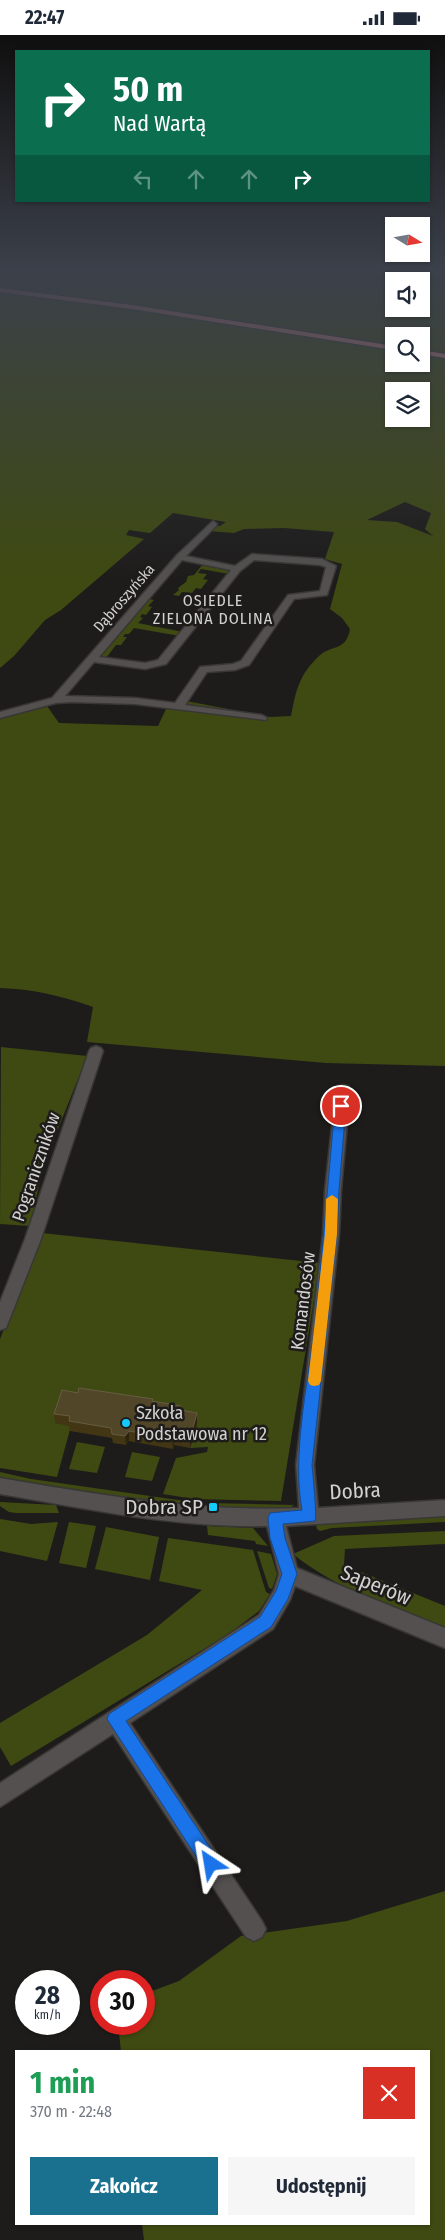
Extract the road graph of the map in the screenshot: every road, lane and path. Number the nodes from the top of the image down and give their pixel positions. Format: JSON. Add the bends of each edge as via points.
{"nodes":[{"id":1,"x":212,"y":523,"type":"dead end"},
{"id":2,"x":180,"y":557,"type":"junction"},
{"id":3,"x":237,"y":569,"type":"junction"},
{"id":4,"x":90,"y":659,"type":"junction"},
{"id":5,"x":56,"y":700,"type":"junction"},
{"id":6,"x":178,"y":707,"type":"junction"},
{"id":7,"x":0,"y":715,"type":"edge"},
{"id":8,"x":262,"y":718,"type":"dead end"},
{"id":9,"x":96,"y":1051,"type":"dead end"},
{"id":10,"x":342,"y":1089,"type":"dead end"},
{"id":11,"x":0,"y":1323,"type":"edge"},
{"id":12,"x":0,"y":1486,"type":"edge"},
{"id":13,"x":445,"y":1508,"type":"edge"},
{"id":14,"x":310,"y":1516,"type":"junction"},
{"id":15,"x":276,"y":1518,"type":"junction"},
{"id":16,"x":289,"y":1574,"type":"junction"},
{"id":17,"x":445,"y":1638,"type":"edge"},
{"id":18,"x":115,"y":1719,"type":"junction"},
{"id":19,"x":0,"y":1796,"type":"edge"},
{"id":20,"x":254,"y":1929,"type":"dead end"}],
"edges":[{"from":1,"to":2,"type":"street","name":"Dąbroszyńska"},
{"from":2,"to":3,"type":"street"},
{"from":2,"to":4,"type":"street","name":"Dąbroszyńska"},
{"from":3,"to":4,"type":"street","name":"Dąbroszyńska","via":[[162,662],[145,666]]},
{"from":3,"to":6,"type":"street","name":"Dąbroszyńska","via":[[246,560],[260,556],[322,562],[331,566],[324,593],[291,597],[245,663],[204,669]]},
{"from":4,"to":5,"type":"street","name":"Dąbroszyńska"},
{"from":5,"to":6,"type":"street","via":[[135,701]]},
{"from":5,"to":7,"type":"street"},
{"from":6,"to":8,"type":"street"},
{"from":9,"to":11,"type":"street","name":"Pograniczników","via":[[33,1239]]},
{"from":10,"to":14,"type":"street","name":"Komandosów","via":[[331,1234],[305,1465]]},
{"from":12,"to":15,"type":"street","name":"Dobra","via":[[138,1510]]},
{"from":13,"to":14,"type":"street","name":"Dobra"},
{"from":14,"to":15,"type":"street","name":"Dobra"},
{"from":15,"to":16,"type":"street","via":[[278,1538]]},
{"from":16,"to":17,"type":"street","name":"Saperów"},
{"from":16,"to":18,"type":"street","via":[[283,1594],[266,1622]]},
{"from":18,"to":19,"type":"street"},
{"from":18,"to":20,"type":"street"}]}
